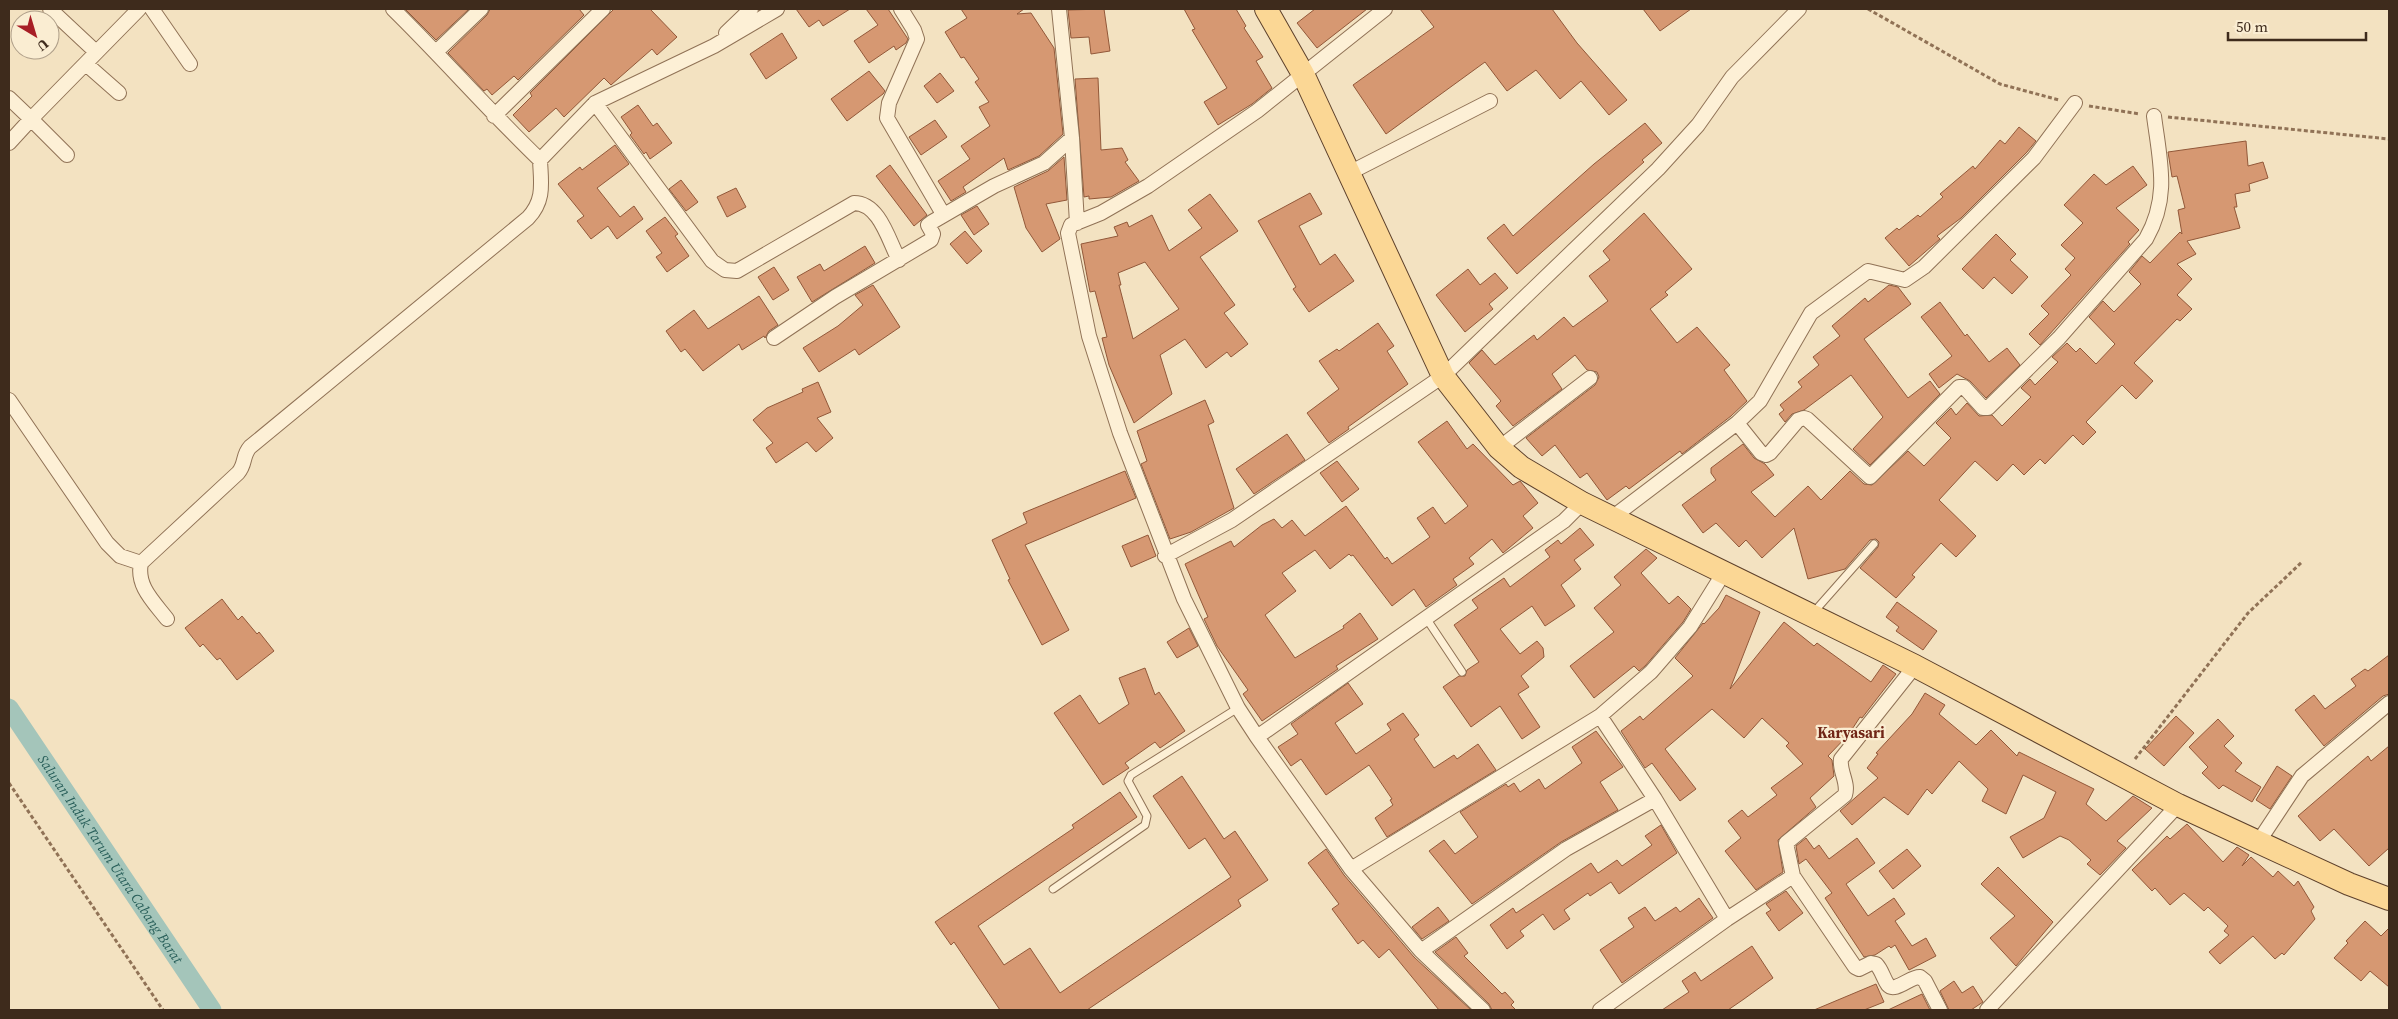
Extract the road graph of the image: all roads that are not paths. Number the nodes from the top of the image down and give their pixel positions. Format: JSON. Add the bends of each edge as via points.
{"nodes":[{"id":1,"x":50,"y":9,"type":"edge"},
{"id":2,"x":139,"y":9,"type":"edge"},
{"id":3,"x":152,"y":9,"type":"edge"},
{"id":4,"x":393,"y":9,"type":"edge"},
{"id":5,"x":481,"y":9,"type":"edge"},
{"id":6,"x":603,"y":9,"type":"edge"},
{"id":7,"x":751,"y":9,"type":"edge"},
{"id":8,"x":777,"y":9,"type":"edge"},
{"id":9,"x":901,"y":9,"type":"edge"},
{"id":10,"x":1059,"y":9,"type":"edge"},
{"id":11,"x":1266,"y":9,"type":"edge"},
{"id":12,"x":1385,"y":9,"type":"edge"},
{"id":13,"x":1799,"y":9,"type":"edge"},
{"id":14,"x":714,"y":46,"type":"junction"},
{"id":15,"x":96,"y":52,"type":"junction"},
{"id":16,"x":436,"y":52,"type":"junction"},
{"id":17,"x":86,"y":64,"type":"junction"},
{"id":18,"x":190,"y":64,"type":"dead end"},
{"id":19,"x":1303,"y":74,"type":"junction"},
{"id":20,"x":118,"y":93,"type":"dead end"},
{"id":21,"x":9,"y":98,"type":"edge"},
{"id":22,"x":1490,"y":101,"type":"dead end"},
{"id":23,"x":596,"y":103,"type":"junction"},
{"id":24,"x":2075,"y":103,"type":"road end"},
{"id":25,"x":494,"y":116,"type":"junction"},
{"id":26,"x":2154,"y":116,"type":"road end"},
{"id":27,"x":30,"y":119,"type":"junction"},
{"id":28,"x":1072,"y":138,"type":"junction"},
{"id":29,"x":9,"y":142,"type":"edge"},
{"id":30,"x":67,"y":155,"type":"dead end"},
{"id":31,"x":540,"y":160,"type":"junction"},
{"id":32,"x":1349,"y":172,"type":"junction"},
{"id":33,"x":943,"y":214,"type":"junction"},
{"id":34,"x":1076,"y":223,"type":"junction"},
{"id":35,"x":899,"y":260,"type":"junction"},
{"id":36,"x":774,"y":338,"type":"dead end"},
{"id":37,"x":1443,"y":376,"type":"junction"},
{"id":38,"x":1590,"y":378,"type":"dead end"},
{"id":39,"x":9,"y":400,"type":"edge"},
{"id":40,"x":1737,"y":423,"type":"junction"},
{"id":41,"x":1498,"y":448,"type":"junction"},
{"id":42,"x":1582,"y":503,"type":"junction"},
{"id":43,"x":1613,"y":517,"type":"junction"},
{"id":44,"x":1874,"y":544,"type":"dead end"},
{"id":45,"x":1165,"y":556,"type":"junction"},
{"id":46,"x":141,"y":563,"type":"junction"},
{"id":47,"x":1723,"y":574,"type":"junction"},
{"id":48,"x":1811,"y":616,"type":"junction"},
{"id":49,"x":1426,"y":618,"type":"junction"},
{"id":50,"x":167,"y":619,"type":"dead end"},
{"id":51,"x":1915,"y":666,"type":"junction"},
{"id":52,"x":1462,"y":672,"type":"dead end"},
{"id":53,"x":2389,"y":703,"type":"edge"},
{"id":54,"x":1238,"y":708,"type":"junction"},
{"id":55,"x":1600,"y":716,"type":"junction"},
{"id":56,"x":1257,"y":737,"type":"junction"},
{"id":57,"x":1655,"y":799,"type":"junction"},
{"id":58,"x":2178,"y":806,"type":"junction"},
{"id":59,"x":2259,"y":841,"type":"junction"},
{"id":60,"x":1351,"y":869,"type":"junction"},
{"id":61,"x":1794,"y":876,"type":"junction"},
{"id":62,"x":1053,"y":889,"type":"dead end"},
{"id":63,"x":2389,"y":899,"type":"edge"},
{"id":64,"x":1727,"y":920,"type":"junction"},
{"id":65,"x":1421,"y":951,"type":"junction"},
{"id":66,"x":1483,"y":1010,"type":"edge"},
{"id":67,"x":1600,"y":1010,"type":"edge"},
{"id":68,"x":1940,"y":1010,"type":"edge"},
{"id":69,"x":1987,"y":1010,"type":"edge"}],
"edges":[{"from":1,"to":15,"type":"street"},
{"from":2,"to":15,"type":"street"},
{"from":3,"to":18,"type":"street"},
{"from":4,"to":16,"type":"street"},
{"from":5,"to":16,"type":"street"},
{"from":6,"to":25,"type":"street"},
{"from":7,"to":14,"type":"street"},
{"from":8,"to":14,"type":"street"},
{"from":9,"to":33,"type":"street","via":[[917,39],[890,103],[887,118]]},
{"from":10,"to":28,"type":"street"},
{"from":11,"to":19,"type":"main road"},
{"from":12,"to":19,"type":"street"},
{"from":13,"to":37,"type":"street","via":[[1732,77],[1698,125],[1658,169]]},
{"from":14,"to":23,"type":"street"},
{"from":15,"to":17,"type":"street"},
{"from":16,"to":25,"type":"street"},
{"from":17,"to":20,"type":"street"},
{"from":17,"to":27,"type":"street"},
{"from":19,"to":32,"type":"main road"},
{"from":19,"to":34,"type":"street","via":[[1257,111],[1148,186],[1108,210]]},
{"from":21,"to":27,"type":"street"},
{"from":22,"to":32,"type":"street"},
{"from":23,"to":31,"type":"street"},
{"from":23,"to":35,"type":"street","via":[[712,261],[725,270],[737,271],[854,203],[868,206],[875,212]]},
{"from":24,"to":40,"type":"street","via":[[2034,158],[1914,275],[1905,280],[1868,271],[1817,308],[1805,321],[1760,401]]},
{"from":25,"to":31,"type":"street"},
{"from":26,"to":40,"type":"street","via":[[2163,189],[2156,223],[2146,239],[2059,338],[1988,408],[1983,408],[1964,388],[1959,387],[1870,477],[1808,419],[1798,420],[1766,455]]},
{"from":27,"to":29,"type":"street"},
{"from":27,"to":30,"type":"street"},
{"from":28,"to":33,"type":"street","via":[[1044,163]]},
{"from":28,"to":34,"type":"street"},
{"from":31,"to":46,"type":"street","via":[[541,194],[536,209],[250,447],[244,453],[242,468]]},
{"from":32,"to":37,"type":"main road"},
{"from":33,"to":35,"type":"street","via":[[928,225],[933,234],[931,240]]},
{"from":34,"to":45,"type":"street","via":[[1068,233],[1089,336],[1120,434]]},
{"from":35,"to":36,"type":"street","via":[[834,297]]},
{"from":37,"to":41,"type":"main road"},
{"from":37,"to":45,"type":"street","via":[[1232,520]]},
{"from":38,"to":41,"type":"street"},
{"from":39,"to":46,"type":"street","via":[[106,543],[120,556]]},
{"from":40,"to":43,"type":"street"},
{"from":41,"to":42,"type":"main road","via":[[1521,467]]},
{"from":42,"to":43,"type":"main road"},
{"from":42,"to":49,"type":"street","via":[[1564,521]]},
{"from":43,"to":47,"type":"main road"},
{"from":44,"to":48,"type":"lane"},
{"from":45,"to":54,"type":"street"},
{"from":46,"to":50,"type":"street","via":[[139,573],[143,586]]},
{"from":47,"to":48,"type":"main road"},
{"from":47,"to":55,"type":"street","via":[[1684,634],[1651,672]]},
{"from":48,"to":51,"type":"main road"},
{"from":49,"to":52,"type":"lane"},
{"from":49,"to":56,"type":"street"},
{"from":51,"to":58,"type":"main road"},
{"from":51,"to":61,"type":"street","via":[[1841,759],[1845,795],[1786,843]]},
{"from":53,"to":59,"type":"street","via":[[2302,776]]},
{"from":54,"to":56,"type":"street"},
{"from":54,"to":62,"type":"lane","via":[[1132,775],[1128,781],[1148,816],[1145,825]]},
{"from":55,"to":57,"type":"street"},
{"from":55,"to":60,"type":"street"},
{"from":56,"to":60,"type":"street"},
{"from":57,"to":64,"type":"street"},
{"from":57,"to":65,"type":"street","via":[[1566,849]]},
{"from":58,"to":59,"type":"main road"},
{"from":58,"to":69,"type":"street"},
{"from":59,"to":63,"type":"main road","via":[[2349,884]]},
{"from":60,"to":65,"type":"street"},
{"from":61,"to":64,"type":"street"},
{"from":61,"to":68,"type":"street","via":[[1855,967],[1876,964],[1892,988],[1920,977]]},
{"from":64,"to":67,"type":"street"},
{"from":65,"to":66,"type":"street"}]}
